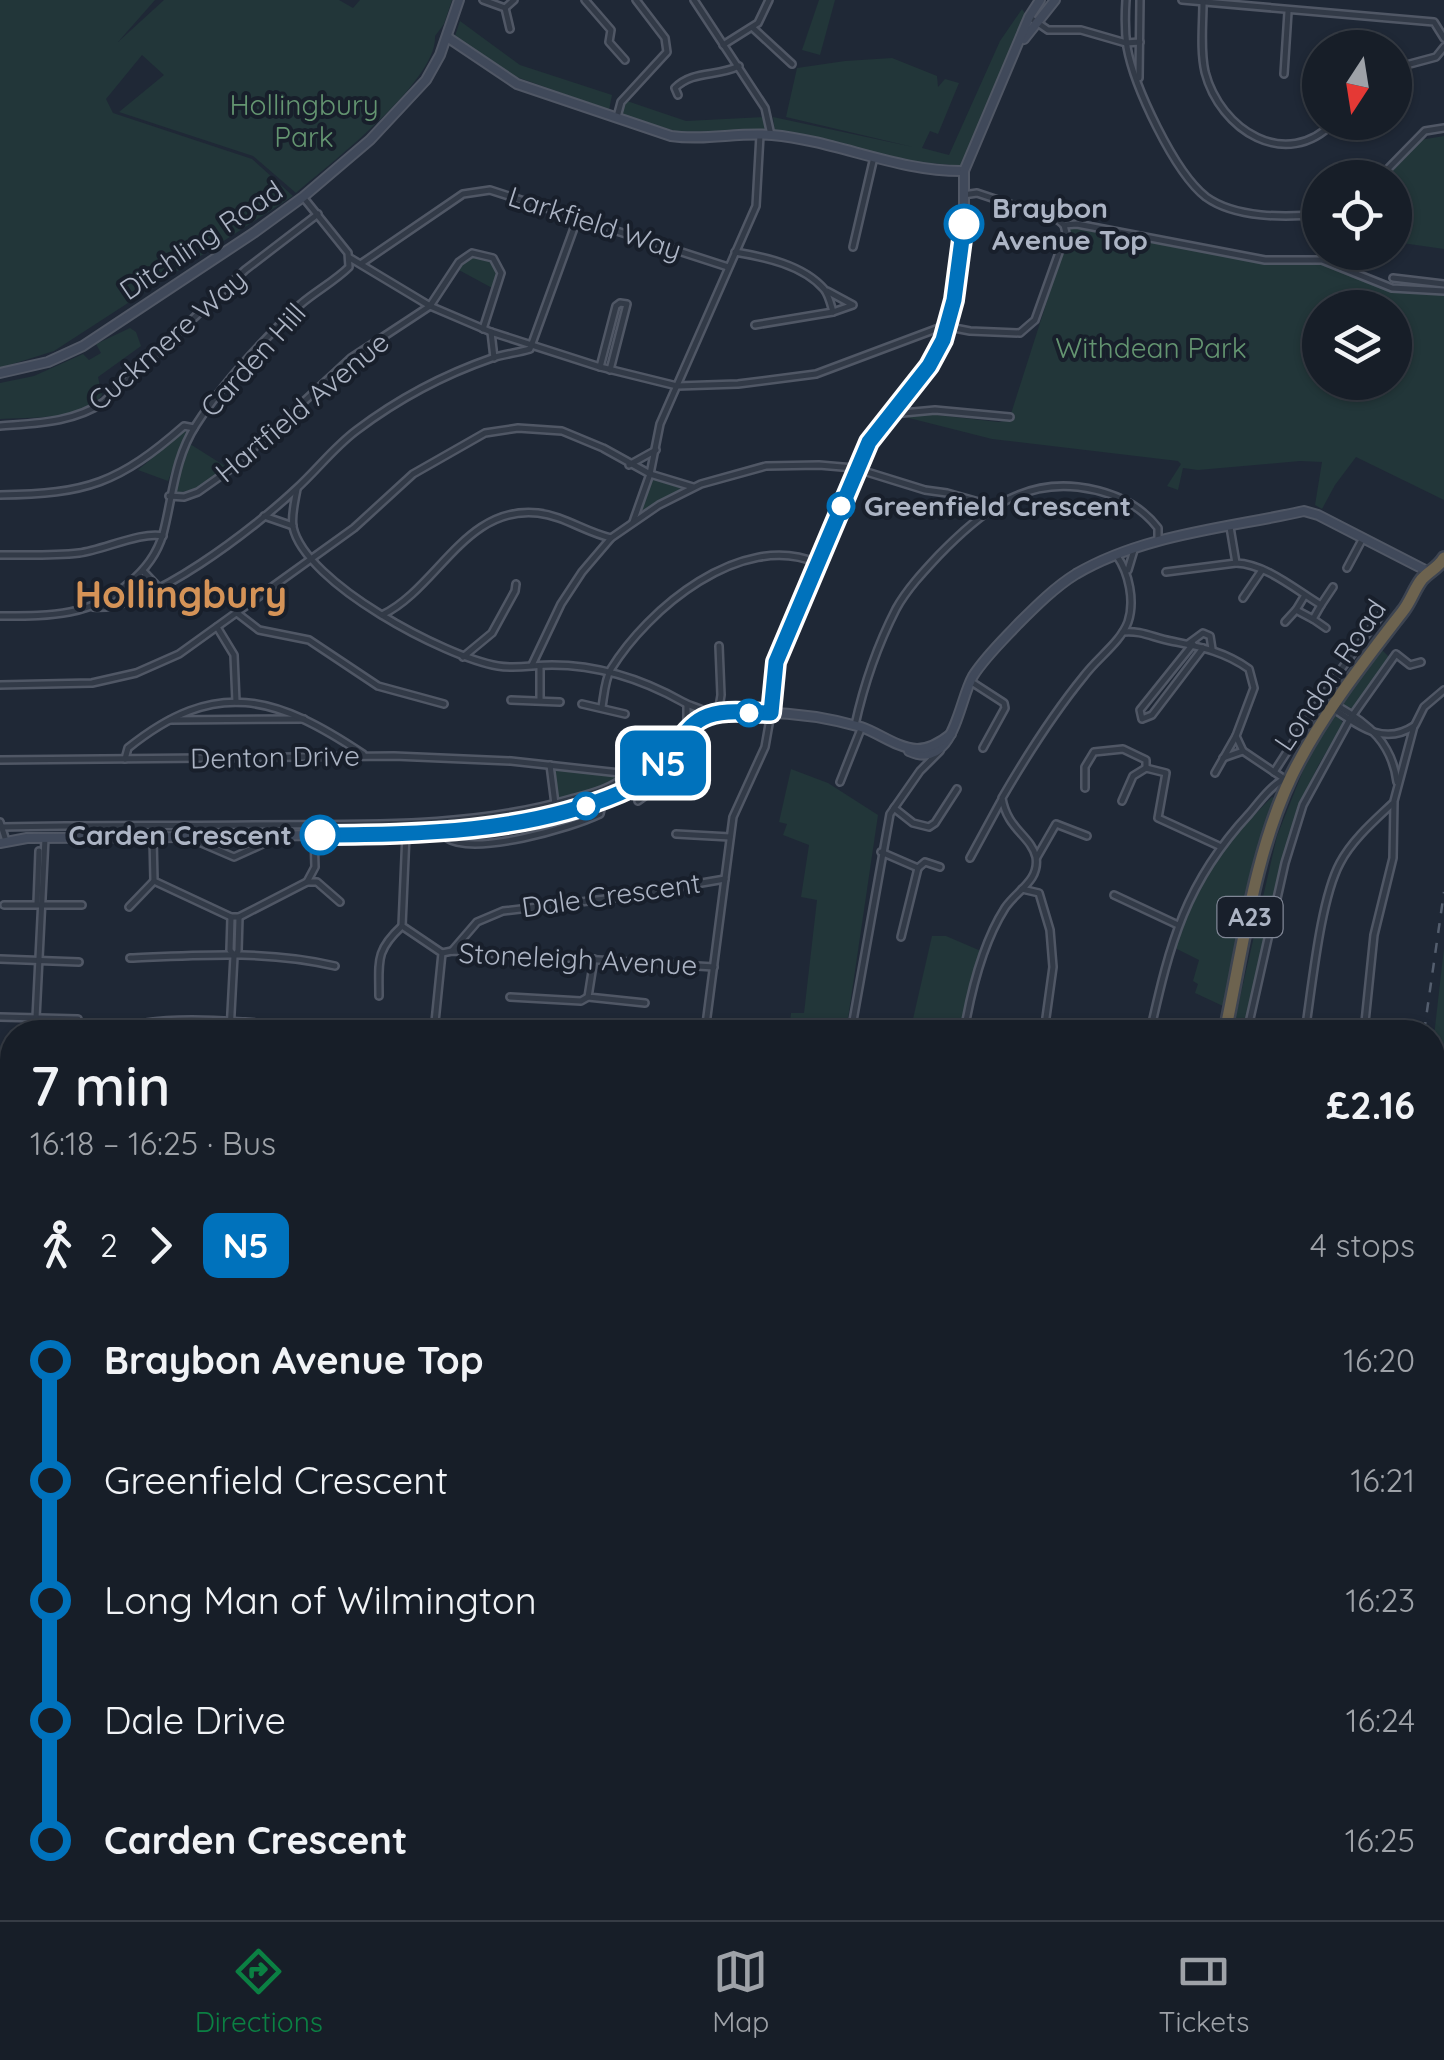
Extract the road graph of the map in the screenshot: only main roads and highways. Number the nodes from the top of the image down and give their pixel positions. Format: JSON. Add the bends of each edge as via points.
{"nodes":[{"id":1,"x":1444,"y":547,"type":"edge"},
{"id":2,"x":1444,"y":558,"type":"edge"},
{"id":3,"x":1429,"y":572,"type":"junction"},
{"id":4,"x":1228,"y":1020,"type":"edge"}],
"edges":[{"from":1,"to":3,"type":"highway","name":"London Road","number":"A23"},
{"from":2,"to":3,"type":"highway","name":"London Road","number":"A23"},
{"from":3,"to":4,"type":"highway","name":"London Road","number":"A23","via":[[1350,669],[1287,777]]}]}
